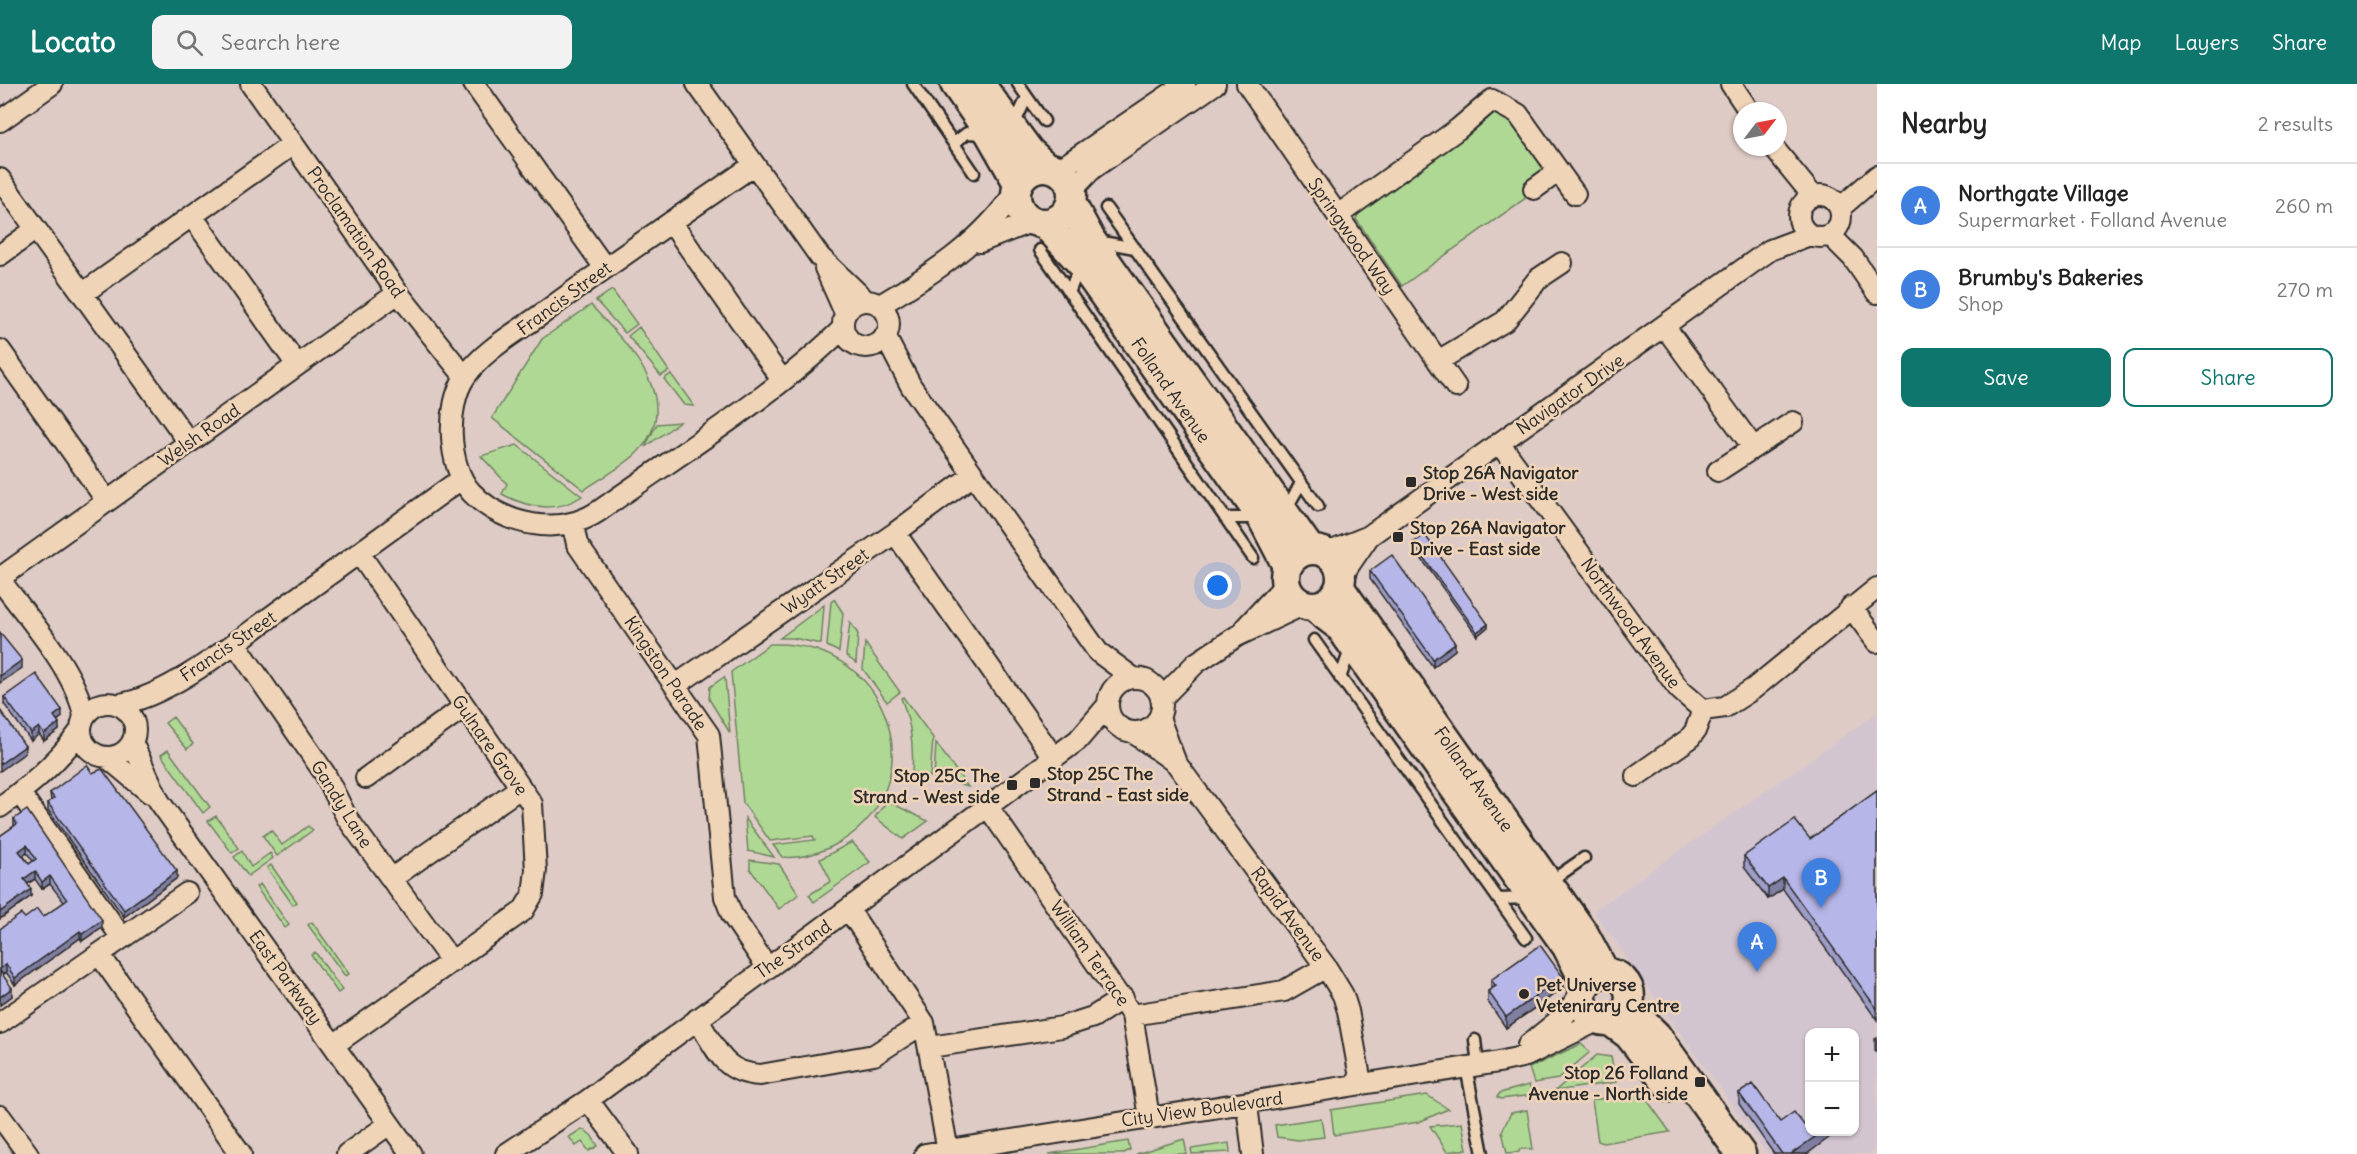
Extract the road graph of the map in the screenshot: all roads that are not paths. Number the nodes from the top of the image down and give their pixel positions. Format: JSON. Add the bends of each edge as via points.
{"nodes":[{"id":1,"x":52,"y":84,"type":"edge"},
{"id":2,"x":251,"y":84,"type":"edge"},
{"id":3,"x":474,"y":84,"type":"edge"},
{"id":4,"x":697,"y":84,"type":"edge"},
{"id":5,"x":913,"y":84,"type":"edge"},
{"id":6,"x":954,"y":84,"type":"edge"},
{"id":7,"x":980,"y":84,"type":"edge"},
{"id":8,"x":1018,"y":84,"type":"edge"},
{"id":9,"x":1185,"y":84,"type":"edge"},
{"id":10,"x":1215,"y":84,"type":"edge"},
{"id":11,"x":1247,"y":84,"type":"edge"},
{"id":12,"x":1731,"y":84,"type":"edge"},
{"id":13,"x":1494,"y":92,"type":"edge"},
{"id":14,"x":1027,"y":97,"type":"junction"},
{"id":15,"x":1743,"y":102,"type":"edge"},
{"id":16,"x":0,"y":121,"type":"edge"},
{"id":17,"x":1044,"y":121,"type":"dead end"},
{"id":18,"x":1001,"y":132,"type":"junction"},
{"id":19,"x":954,"y":143,"type":"junction"},
{"id":20,"x":294,"y":144,"type":"junction"},
{"id":21,"x":1778,"y":156,"type":"edge"},
{"id":22,"x":754,"y":165,"type":"junction"},
{"id":23,"x":1559,"y":171,"type":"junction"},
{"id":24,"x":974,"y":173,"type":"dead end"},
{"id":25,"x":0,"y":179,"type":"edge"},
{"id":26,"x":1872,"y":180,"type":"edge"},
{"id":27,"x":1062,"y":182,"type":"junction"},
{"id":28,"x":1017,"y":187,"type":"junction"},
{"id":29,"x":1534,"y":189,"type":"dead end"},
{"id":30,"x":1575,"y":194,"type":"dead end"},
{"id":31,"x":1810,"y":203,"type":"junction"},
{"id":32,"x":1106,"y":208,"type":"dead end"},
{"id":33,"x":1338,"y":215,"type":"junction"},
{"id":34,"x":192,"y":216,"type":"junction"},
{"id":35,"x":671,"y":222,"type":"junction"},
{"id":36,"x":1837,"y":223,"type":"junction"},
{"id":37,"x":36,"y":229,"type":"junction"},
{"id":38,"x":1039,"y":231,"type":"junction"},
{"id":39,"x":1810,"y":235,"type":"junction"},
{"id":40,"x":968,"y":247,"type":"junction"},
{"id":41,"x":1136,"y":248,"type":"junction"},
{"id":42,"x":1770,"y":250,"type":"junction"},
{"id":43,"x":1086,"y":251,"type":"junction"},
{"id":44,"x":0,"y":255,"type":"edge"},
{"id":45,"x":820,"y":257,"type":"junction"},
{"id":46,"x":1562,"y":263,"type":"dead end"},
{"id":47,"x":605,"y":268,"type":"junction"},
{"id":48,"x":398,"y":293,"type":"junction"},
{"id":49,"x":1069,"y":293,"type":"junction"},
{"id":50,"x":1877,"y":293,"type":"edge"},
{"id":51,"x":82,"y":294,"type":"junction"},
{"id":52,"x":844,"y":321,"type":"junction"},
{"id":53,"x":874,"y":325,"type":"junction"},
{"id":54,"x":1665,"y":327,"type":"junction"},
{"id":55,"x":0,"y":350,"type":"edge"},
{"id":56,"x":814,"y":357,"type":"junction"},
{"id":57,"x":1438,"y":361,"type":"junction"},
{"id":58,"x":297,"y":365,"type":"junction"},
{"id":59,"x":465,"y":377,"type":"junction"},
{"id":60,"x":782,"y":380,"type":"junction"},
{"id":61,"x":1456,"y":387,"type":"dead end"},
{"id":62,"x":1793,"y":422,"type":"dead end"},
{"id":63,"x":188,"y":441,"type":"junction"},
{"id":64,"x":1500,"y":444,"type":"junction"},
{"id":65,"x":1753,"y":447,"type":"junction"},
{"id":66,"x":1718,"y":471,"type":"dead end"},
{"id":67,"x":973,"y":475,"type":"junction"},
{"id":68,"x":461,"y":479,"type":"junction"},
{"id":69,"x":1301,"y":483,"type":"junction"},
{"id":70,"x":107,"y":501,"type":"junction"},
{"id":71,"x":1318,"y":506,"type":"dead end"},
{"id":72,"x":1273,"y":516,"type":"junction"},
{"id":73,"x":1225,"y":518,"type":"junction"},
{"id":74,"x":573,"y":525,"type":"junction"},
{"id":75,"x":895,"y":533,"type":"junction"},
{"id":76,"x":1369,"y":536,"type":"junction"},
{"id":77,"x":359,"y":553,"type":"junction"},
{"id":78,"x":1253,"y":558,"type":"dead end"},
{"id":79,"x":1330,"y":567,"type":"junction"},
{"id":80,"x":0,"y":579,"type":"edge"},
{"id":81,"x":1877,"y":588,"type":"edge"},
{"id":82,"x":1297,"y":591,"type":"junction"},
{"id":83,"x":1851,"y":607,"type":"junction"},
{"id":84,"x":1237,"y":636,"type":"junction"},
{"id":85,"x":1314,"y":640,"type":"dead end"},
{"id":86,"x":1877,"y":642,"type":"edge"},
{"id":87,"x":235,"y":643,"type":"junction"},
{"id":88,"x":1352,"y":644,"type":"junction"},
{"id":89,"x":1098,"y":652,"type":"junction"},
{"id":90,"x":1196,"y":663,"type":"junction"},
{"id":91,"x":61,"y":664,"type":"junction"},
{"id":92,"x":1139,"y":678,"type":"junction"},
{"id":93,"x":1340,"y":678,"type":"junction"},
{"id":94,"x":676,"y":685,"type":"junction"},
{"id":95,"x":169,"y":686,"type":"junction"},
{"id":96,"x":1162,"y":698,"type":"junction"},
{"id":97,"x":1109,"y":700,"type":"junction"},
{"id":98,"x":114,"y":703,"type":"junction"},
{"id":99,"x":464,"y":707,"type":"junction"},
{"id":100,"x":1703,"y":710,"type":"junction"},
{"id":101,"x":1159,"y":718,"type":"junction"},
{"id":102,"x":82,"y":723,"type":"junction"},
{"id":103,"x":1126,"y":730,"type":"junction"},
{"id":104,"x":134,"y":736,"type":"junction"},
{"id":105,"x":1078,"y":740,"type":"junction"},
{"id":106,"x":101,"y":756,"type":"junction"},
{"id":107,"x":1054,"y":758,"type":"junction"},
{"id":108,"x":1176,"y":763,"type":"junction"},
{"id":109,"x":1636,"y":776,"type":"dead end"},
{"id":110,"x":366,"y":778,"type":"dead end"},
{"id":111,"x":27,"y":787,"type":"junction"},
{"id":112,"x":520,"y":788,"type":"junction"},
{"id":113,"x":159,"y":801,"type":"junction"},
{"id":114,"x":0,"y":807,"type":"edge"},
{"id":115,"x":988,"y":807,"type":"junction"},
{"id":116,"x":1584,"y":858,"type":"dead end"},
{"id":117,"x":391,"y":879,"type":"junction"},
{"id":118,"x":1541,"y":891,"type":"junction"},
{"id":119,"x":187,"y":893,"type":"dead end"},
{"id":120,"x":1498,"y":899,"type":"junction"},
{"id":121,"x":849,"y":910,"type":"junction"},
{"id":122,"x":122,"y":938,"type":"junction"},
{"id":123,"x":1526,"y":938,"type":"dead end"},
{"id":124,"x":99,"y":954,"type":"junction"},
{"id":125,"x":452,"y":962,"type":"junction"},
{"id":126,"x":767,"y":967,"type":"junction"},
{"id":127,"x":1326,"y":967,"type":"junction"},
{"id":128,"x":1591,"y":983,"type":"junction"},
{"id":129,"x":1127,"y":1007,"type":"junction"},
{"id":130,"x":1612,"y":1017,"type":"junction"},
{"id":131,"x":697,"y":1020,"type":"junction"},
{"id":132,"x":0,"y":1023,"type":"edge"},
{"id":133,"x":924,"y":1023,"type":"junction"},
{"id":134,"x":1474,"y":1040,"type":"dead end"},
{"id":135,"x":335,"y":1044,"type":"junction"},
{"id":136,"x":930,"y":1047,"type":"junction"},
{"id":137,"x":1472,"y":1066,"type":"junction"},
{"id":138,"x":1361,"y":1083,"type":"junction"},
{"id":139,"x":588,"y":1100,"type":"junction"},
{"id":140,"x":1247,"y":1105,"type":"junction"},
{"id":141,"x":0,"y":1116,"type":"edge"},
{"id":142,"x":1149,"y":1117,"type":"junction"},
{"id":143,"x":388,"y":1125,"type":"junction"},
{"id":144,"x":948,"y":1151,"type":"junction"},
{"id":145,"x":28,"y":1154,"type":"edge"},
{"id":146,"x":241,"y":1154,"type":"edge"},
{"id":147,"x":347,"y":1154,"type":"edge"},
{"id":148,"x":411,"y":1154,"type":"edge"},
{"id":149,"x":506,"y":1154,"type":"edge"},
{"id":150,"x":628,"y":1154,"type":"edge"},
{"id":151,"x":925,"y":1154,"type":"edge"},
{"id":152,"x":1253,"y":1154,"type":"edge"},
{"id":153,"x":1483,"y":1154,"type":"edge"},
{"id":154,"x":1717,"y":1154,"type":"edge"},
{"id":155,"x":1741,"y":1154,"type":"edge"}],
"edges":[{"from":1,"to":16,"type":"street"},
{"from":2,"to":20,"type":"street","name":"Proclamation Road"},
{"from":3,"to":47,"type":"street"},
{"from":4,"to":22,"type":"street"},
{"from":5,"to":19,"type":"lane"},
{"from":6,"to":18,"type":"street","name":"Folland Avenue"},
{"from":7,"to":18,"type":"street","name":"Folland Avenue"},
{"from":8,"to":14,"type":"lane"},
{"from":9,"to":27,"type":"street"},
{"from":10,"to":27,"type":"street","via":[[1092,169]]},
{"from":11,"to":33,"type":"street","name":"Springwood Way"},
{"from":12,"to":15,"type":"street"},
{"from":13,"to":23,"type":"street","via":[[1518,114]]},
{"from":13,"to":33,"type":"street","via":[[1458,129]]},
{"from":14,"to":17,"type":"lane"},
{"from":14,"to":18,"type":"lane"},
{"from":18,"to":19,"type":"lane","via":[[967,133]]},
{"from":18,"to":27,"type":"street","name":"Folland Avenue"},
{"from":18,"to":28,"type":"street","name":"Folland Avenue"},
{"from":19,"to":24,"type":"lane"},
{"from":20,"to":34,"type":"street"},
{"from":20,"to":48,"type":"street","name":"Proclamation Road"},
{"from":21,"to":31,"type":"street"},
{"from":22,"to":35,"type":"street","name":"Francis Street"},
{"from":22,"to":45,"type":"street"},
{"from":23,"to":29,"type":"street"},
{"from":23,"to":30,"type":"street"},
{"from":25,"to":37,"type":"street"},
{"from":26,"to":31,"type":"street"},
{"from":26,"to":36,"type":"street"},
{"from":27,"to":28,"type":"street","via":[[1029,170]]},
{"from":27,"to":38,"type":"street","via":[[1065,214]]},
{"from":27,"to":43,"type":"street","name":"Folland Avenue"},
{"from":28,"to":38,"type":"street","via":[[1017,203]]},
{"from":28,"to":40,"type":"street","via":[[1000,214]]},
{"from":31,"to":36,"type":"street","via":[[1834,199]]},
{"from":31,"to":39,"type":"street","via":[[1801,225]]},
{"from":31,"to":42,"type":"street","name":"Navigator Drive"},
{"from":32,"to":41,"type":"lane"},
{"from":33,"to":57,"type":"street","name":"Springwood Way"},
{"from":34,"to":51,"type":"street"},
{"from":34,"to":58,"type":"street"},
{"from":35,"to":47,"type":"street","name":"Francis Street"},
{"from":35,"to":60,"type":"street"},
{"from":36,"to":39,"type":"street","via":[[1819,237]]},
{"from":36,"to":50,"type":"street","via":[[1852,258]]},
{"from":37,"to":44,"type":"street"},
{"from":37,"to":51,"type":"street"},
{"from":38,"to":40,"type":"street"},
{"from":38,"to":43,"type":"street","name":"Folland Avenue"},
{"from":38,"to":49,"type":"lane"},
{"from":39,"to":42,"type":"street","name":"Navigator Drive"},
{"from":40,"to":53,"type":"street"},
{"from":41,"to":43,"type":"lane"},
{"from":41,"to":69,"type":"lane"},
{"from":42,"to":54,"type":"street","name":"Navigator Drive"},
{"from":43,"to":49,"type":"lane"},
{"from":43,"to":72,"type":"street","name":"Folland Avenue"},
{"from":45,"to":52,"type":"street"},
{"from":45,"to":53,"type":"street"},
{"from":46,"to":57,"type":"street","via":[[1538,279],[1505,321]]},
{"from":47,"to":59,"type":"street","name":"Francis Street","via":[[483,357]]},
{"from":48,"to":58,"type":"street","name":"Welsh Road"},
{"from":48,"to":59,"type":"street","name":"Proclamation Road"},
{"from":49,"to":73,"type":"lane"},
{"from":51,"to":63,"type":"street"},
{"from":52,"to":53,"type":"street"},
{"from":52,"to":53,"type":"street","via":[[850,307]]},
{"from":52,"to":56,"type":"street"},
{"from":53,"to":56,"type":"street"},
{"from":53,"to":67,"type":"street"},
{"from":54,"to":64,"type":"street","name":"Navigator Drive"},
{"from":54,"to":65,"type":"street"},
{"from":55,"to":70,"type":"street"},
{"from":56,"to":60,"type":"street"},
{"from":57,"to":61,"type":"street","name":"Springwood Way"},
{"from":58,"to":63,"type":"street","name":"Welsh Road"},
{"from":59,"to":68,"type":"street","name":"Francis Street","via":[[452,407],[452,443]]},
{"from":60,"to":74,"type":"street","via":[[599,511]]},
{"from":62,"to":65,"type":"street"},
{"from":63,"to":70,"type":"street","name":"Welsh Road"},
{"from":64,"to":76,"type":"street","name":"Navigator Drive"},
{"from":64,"to":100,"type":"street","name":"Northwood Avenue","via":[[1679,689]]},
{"from":65,"to":66,"type":"street"},
{"from":67,"to":75,"type":"street","name":"Wyatt Street"},
{"from":67,"to":89,"type":"street"},
{"from":68,"to":74,"type":"street","via":[[472,493],[537,527]]},
{"from":68,"to":77,"type":"street","name":"Francis Street"},
{"from":69,"to":71,"type":"lane"},
{"from":69,"to":72,"type":"lane"},
{"from":70,"to":80,"type":"street","name":"Welsh Road"},
{"from":72,"to":73,"type":"lane"},
{"from":72,"to":79,"type":"street","name":"Folland Avenue"},
{"from":72,"to":82,"type":"street","name":"Folland Avenue"},
{"from":73,"to":78,"type":"lane"},
{"from":74,"to":94,"type":"street","name":"Kingston Parade","via":[[578,544]]},
{"from":75,"to":94,"type":"street","name":"Wyatt Street"},
{"from":75,"to":107,"type":"street"},
{"from":76,"to":79,"type":"street","name":"Navigator Drive"},
{"from":76,"to":79,"type":"street","name":"Navigator Drive"},
{"from":77,"to":87,"type":"street","name":"Francis Street"},
{"from":77,"to":99,"type":"street","name":"Gulnare Grove"},
{"from":79,"to":82,"type":"street","via":[[1292,558]]},
{"from":79,"to":82,"type":"street","via":[[1334,598],[1325,604]]},
{"from":79,"to":118,"type":"street","name":"Folland Avenue"},
{"from":80,"to":91,"type":"street"},
{"from":81,"to":83,"type":"street"},
{"from":82,"to":84,"type":"street"},
{"from":82,"to":84,"type":"street"},
{"from":82,"to":88,"type":"street","name":"Folland Avenue","via":[[1340,627]]},
{"from":83,"to":86,"type":"street"},
{"from":83,"to":100,"type":"street","via":[[1753,689],[1725,707]]},
{"from":84,"to":90,"type":"street"},
{"from":85,"to":93,"type":"lane"},
{"from":87,"to":95,"type":"street","name":"Francis Street"},
{"from":87,"to":117,"type":"street","name":"Gandy Lane","via":[[326,774],[347,818]]},
{"from":88,"to":93,"type":"lane"},
{"from":88,"to":118,"type":"street","name":"Folland Avenue"},
{"from":89,"to":92,"type":"street"},
{"from":89,"to":97,"type":"street"},
{"from":90,"to":92,"type":"street"},
{"from":90,"to":96,"type":"street"},
{"from":91,"to":98,"type":"street","via":[[97,696]]},
{"from":91,"to":102,"type":"street","via":[[82,705]]},
{"from":92,"to":96,"type":"street","via":[[1158,690]]},
{"from":92,"to":97,"type":"street","via":[[1115,685]]},
{"from":93,"to":120,"type":"lane"},
{"from":94,"to":126,"type":"street","name":"Kingston Parade","via":[[709,735],[725,897],[732,915]]},
{"from":95,"to":98,"type":"street","name":"Francis Street","via":[[132,702]]},
{"from":95,"to":104,"type":"street","name":"Francis Street"},
{"from":96,"to":101,"type":"street"},
{"from":97,"to":103,"type":"street","via":[[1113,721]]},
{"from":97,"to":105,"type":"street","name":"The Strand"},
{"from":98,"to":102,"type":"street","via":[[94,705]]},
{"from":98,"to":104,"type":"street","via":[[131,715]]},
{"from":99,"to":110,"type":"street"},
{"from":99,"to":112,"type":"street","name":"Gulnare Grove"},
{"from":100,"to":109,"type":"street","via":[[1689,739]]},
{"from":101,"to":103,"type":"street","via":[[1149,729]]},
{"from":101,"to":108,"type":"street","name":"Rapid Avenue"},
{"from":102,"to":106,"type":"street","via":[[84,744]]},
{"from":102,"to":111,"type":"street","via":[[69,746]]},
{"from":103,"to":105,"type":"street","name":"The Strand"},
{"from":103,"to":108,"type":"street","name":"Rapid Avenue"},
{"from":104,"to":106,"type":"street","via":[[122,753]]},
{"from":104,"to":113,"type":"street","name":"East Parkway"},
{"from":105,"to":107,"type":"street","name":"The Strand"},
{"from":106,"to":111,"type":"street","via":[[78,759]]},
{"from":106,"to":113,"type":"street","name":"East Parkway","via":[[121,766]]},
{"from":107,"to":115,"type":"street","name":"The Strand"},
{"from":108,"to":127,"type":"street","name":"Rapid Avenue"},
{"from":111,"to":114,"type":"street"},
{"from":111,"to":122,"type":"street"},
{"from":112,"to":117,"type":"street"},
{"from":112,"to":125,"type":"street","name":"Gulnare Grove","via":[[532,804],[536,870],[533,894],[523,910]]},
{"from":113,"to":135,"type":"street","name":"East Parkway"},
{"from":115,"to":121,"type":"street","name":"The Strand"},
{"from":115,"to":129,"type":"street","name":"William Terrace"},
{"from":116,"to":118,"type":"lane"},
{"from":117,"to":125,"type":"street","name":"Gandy Lane"},
{"from":118,"to":120,"type":"lane"},
{"from":118,"to":128,"type":"street","name":"Folland Avenue","via":[[1584,934]]},
{"from":119,"to":122,"type":"street"},
{"from":120,"to":123,"type":"lane"},
{"from":121,"to":126,"type":"street","name":"The Strand"},
{"from":121,"to":133,"type":"street"},
{"from":122,"to":124,"type":"street"},
{"from":124,"to":132,"type":"street"},
{"from":124,"to":146,"type":"street"},
{"from":125,"to":135,"type":"street","name":"Gulnare Grove"},
{"from":126,"to":131,"type":"street","name":"The Strand"},
{"from":127,"to":129,"type":"street","via":[[1284,991]]},
{"from":127,"to":138,"type":"street","name":"Rapid Avenue","via":[[1348,1011]]},
{"from":128,"to":130,"type":"street","via":[[1584,1005],[1593,1017]]},
{"from":128,"to":130,"type":"street","via":[[1613,974],[1626,982],[1630,997]]},
{"from":128,"to":137,"type":"street","name":"City View Boulevard","via":[[1564,1016],[1538,1039]]},
{"from":129,"to":136,"type":"street","via":[[1062,1027]]},
{"from":129,"to":142,"type":"street","name":"William Terrace"},
{"from":130,"to":137,"type":"street","name":"City View Boulevard","via":[[1526,1056]]},
{"from":130,"to":154,"type":"street","via":[[1649,1059]]},
{"from":130,"to":155,"type":"street","via":[[1656,1035]]},
{"from":131,"to":133,"type":"street","via":[[729,1068],[760,1075],[874,1055]]},
{"from":131,"to":139,"type":"street","name":"The Strand"},
{"from":133,"to":136,"type":"street"},
{"from":134,"to":137,"type":"lane"},
{"from":135,"to":143,"type":"street","name":"East Parkway"},
{"from":136,"to":144,"type":"street"},
{"from":137,"to":138,"type":"street","name":"City View Boulevard"},
{"from":137,"to":153,"type":"lane"},
{"from":138,"to":140,"type":"street","name":"City View Boulevard"},
{"from":139,"to":149,"type":"street","name":"The Strand"},
{"from":139,"to":150,"type":"street"},
{"from":140,"to":142,"type":"street","name":"City View Boulevard"},
{"from":140,"to":152,"type":"street"},
{"from":141,"to":145,"type":"street"},
{"from":142,"to":144,"type":"street","name":"City View Boulevard"},
{"from":143,"to":147,"type":"street"},
{"from":143,"to":148,"type":"street","name":"East Parkway"},
{"from":144,"to":151,"type":"street","name":"City View Boulevard"}]}
